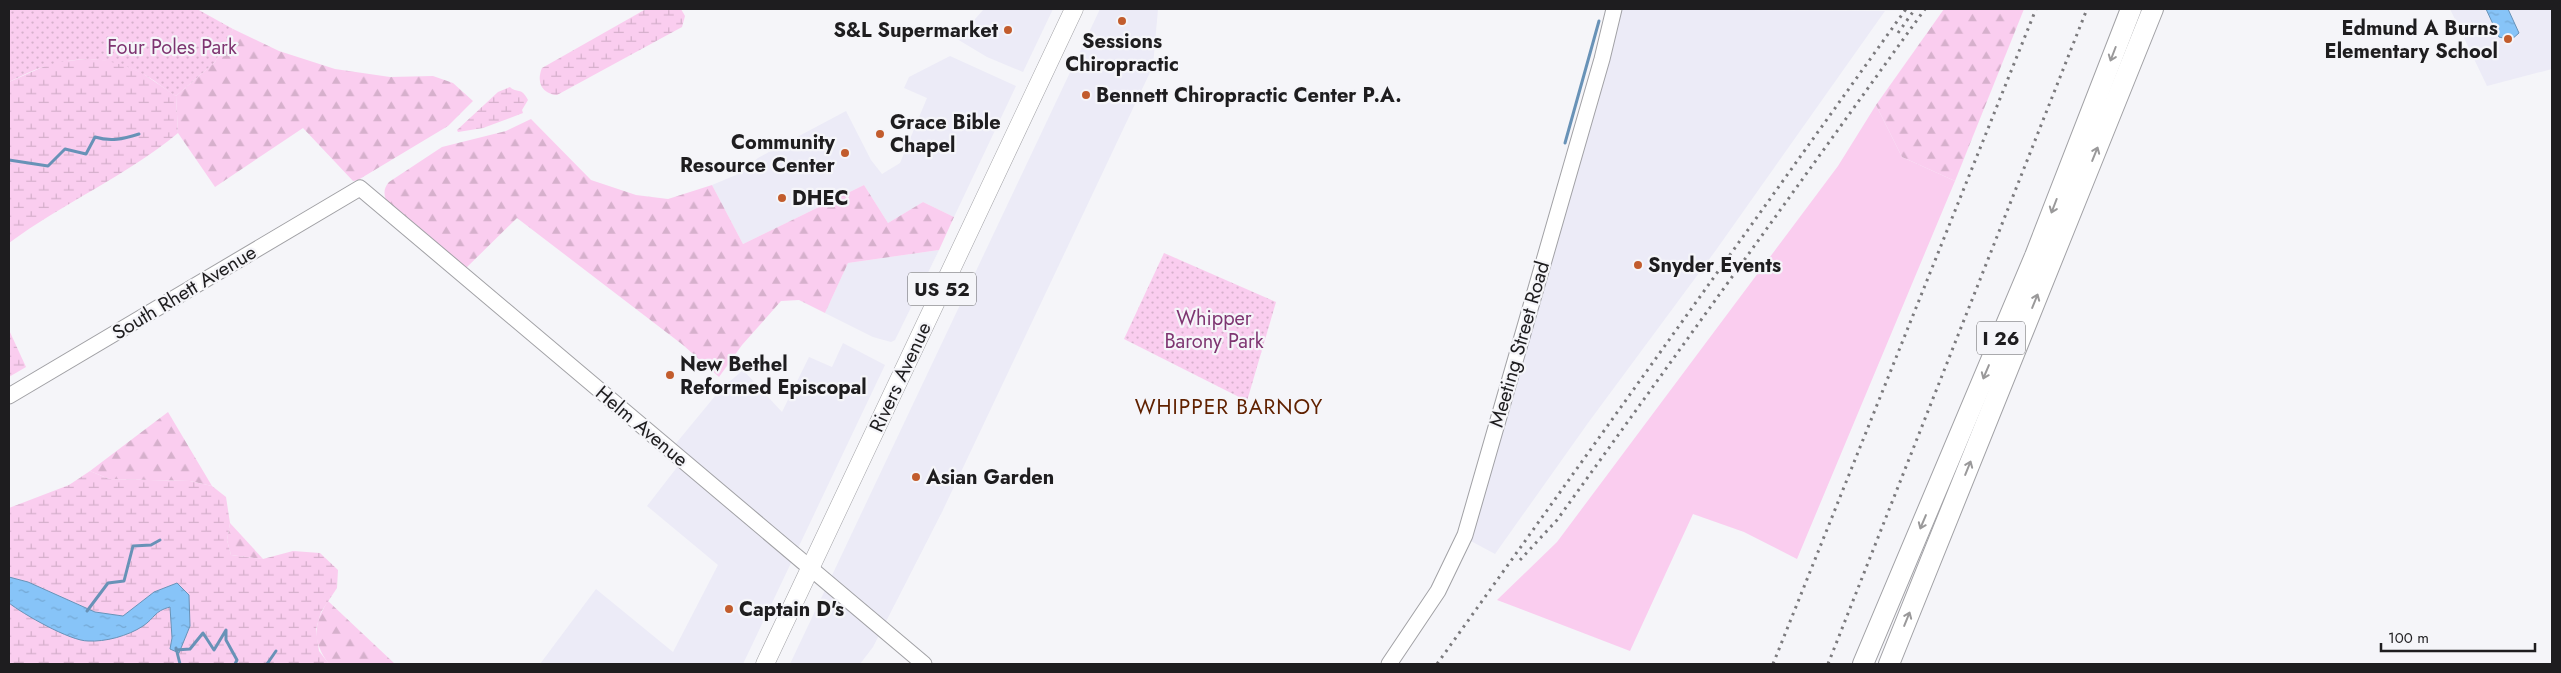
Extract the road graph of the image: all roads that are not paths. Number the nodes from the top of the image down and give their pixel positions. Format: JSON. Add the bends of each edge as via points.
{"nodes":[{"id":1,"x":1074,"y":9,"type":"edge"},
{"id":2,"x":1614,"y":9,"type":"edge"},
{"id":3,"x":2130,"y":9,"type":"edge"},
{"id":4,"x":2153,"y":9,"type":"edge"},
{"id":5,"x":360,"y":188,"type":"joint"},
{"id":6,"x":9,"y":396,"type":"edge"},
{"id":7,"x":810,"y":568,"type":"junction"},
{"id":8,"x":765,"y":664,"type":"edge"},
{"id":9,"x":924,"y":664,"type":"edge"},
{"id":10,"x":1388,"y":664,"type":"edge"},
{"id":11,"x":1863,"y":664,"type":"edge"},
{"id":12,"x":1889,"y":664,"type":"edge"}],
"edges":[{"from":1,"to":7,"type":"main road","name":"Rivers Avenue","number":"US 52"},
{"from":2,"to":10,"type":"street","name":"Meeting Street Road","via":[[1465,536],[1438,591]]},
{"from":3,"to":11,"type":"highway","number":"I 26","one_way":true,"via":[[2035,256]]},
{"from":12,"to":4,"type":"highway","number":"I 26","one_way":true},
{"from":5,"to":6,"type":"street","name":"South Rhett Avenue"},
{"from":5,"to":7,"type":"street","name":"Helm Avenue"},
{"from":7,"to":8,"type":"main road","name":"Rivers Avenue","number":"US 52"},
{"from":7,"to":9,"type":"street","name":"Helm Avenue"}]}
